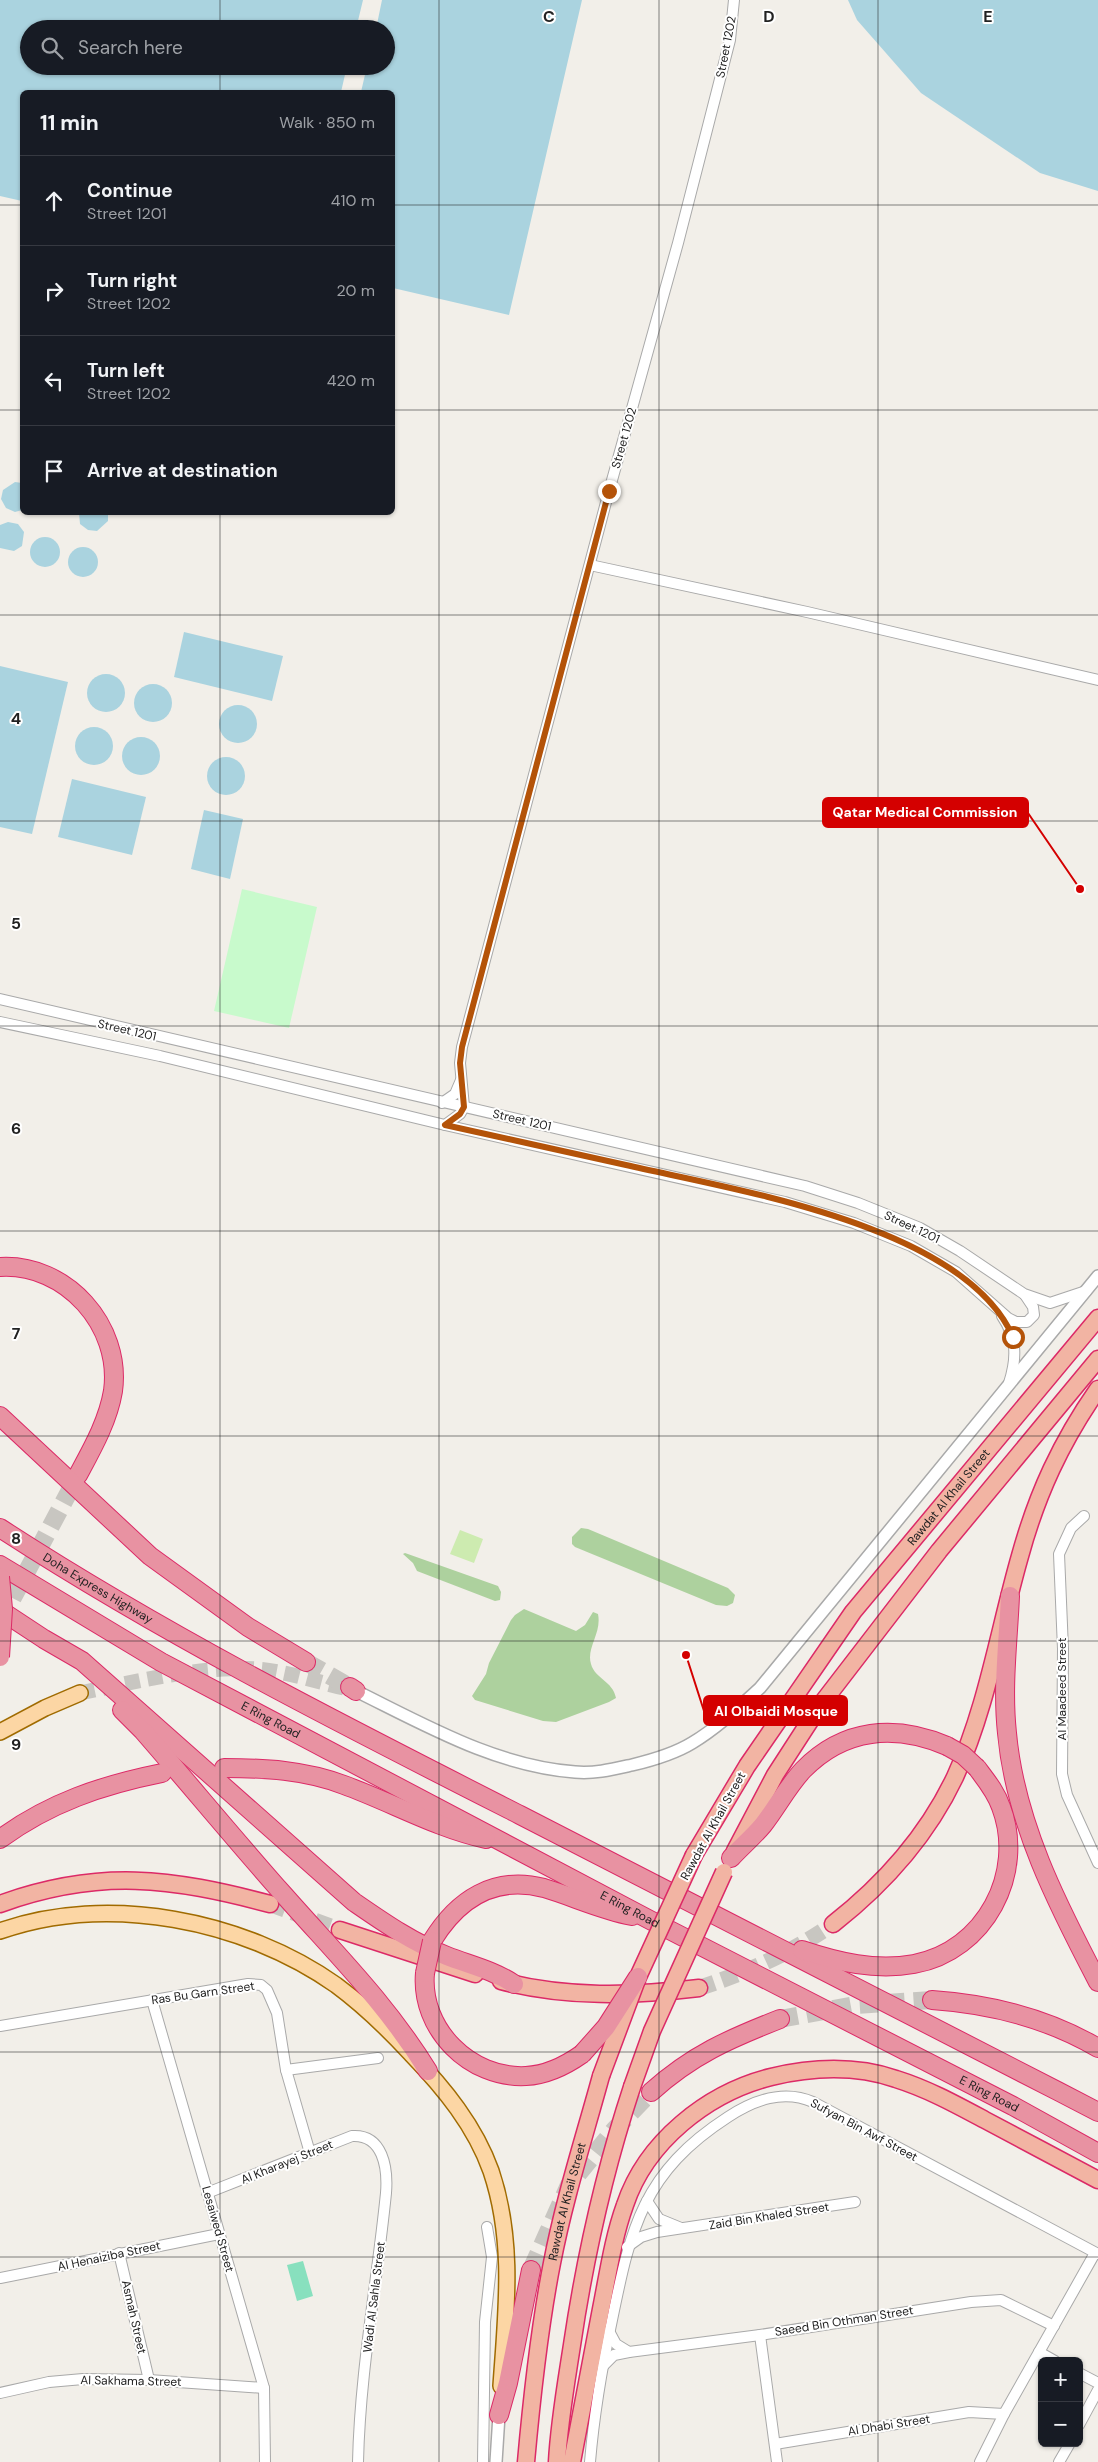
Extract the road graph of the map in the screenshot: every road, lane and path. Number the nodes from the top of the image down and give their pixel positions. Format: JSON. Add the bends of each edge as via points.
{"nodes":[{"id":1,"x":734,"y":0,"type":"edge"},
{"id":2,"x":590,"y":565,"type":"junction"},
{"id":3,"x":1098,"y":680,"type":"edge"},
{"id":4,"x":0,"y":999,"type":"edge"},
{"id":5,"x":0,"y":1022,"type":"edge"},
{"id":6,"x":154,"y":1036,"type":"junction"},
{"id":7,"x":151,"y":1054,"type":"junction"},
{"id":8,"x":461,"y":1079,"type":"junction"},
{"id":9,"x":442,"y":1103,"type":"junction"},
{"id":10,"x":464,"y":1107,"type":"junction"},
{"id":11,"x":445,"y":1125,"type":"junction"},
{"id":12,"x":0,"y":1267,"type":"edge"},
{"id":13,"x":1098,"y":1276,"type":"edge"},
{"id":14,"x":1086,"y":1291,"type":"junction"},
{"id":15,"x":1024,"y":1294,"type":"junction"},
{"id":16,"x":997,"y":1309,"type":"junction"},
{"id":17,"x":1098,"y":1318,"type":"edge"},
{"id":18,"x":1098,"y":1359,"type":"edge"},
{"id":19,"x":1098,"y":1389,"type":"edge"},
{"id":20,"x":1006,"y":1390,"type":"junction"},
{"id":21,"x":0,"y":1416,"type":"edge"},
{"id":22,"x":78,"y":1475,"type":"tunnel mouth"},
{"id":23,"x":1084,"y":1516,"type":"dead end"},
{"id":24,"x":0,"y":1520,"type":"edge"},
{"id":25,"x":0,"y":1528,"type":"edge"},
{"id":26,"x":28,"y":1546,"type":"junction"},
{"id":27,"x":0,"y":1565,"type":"edge"},
{"id":28,"x":0,"y":1577,"type":"edge"},
{"id":29,"x":1010,"y":1596,"type":"junction"},
{"id":30,"x":0,"y":1610,"type":"edge"},
{"id":31,"x":44,"y":1639,"type":"junction"},
{"id":32,"x":0,"y":1657,"type":"edge"},
{"id":33,"x":306,"y":1662,"type":"tunnel mouth"},
{"id":34,"x":351,"y":1689,"type":"tunnel mouth"},
{"id":35,"x":80,"y":1693,"type":"tunnel mouth"},
{"id":36,"x":0,"y":1732,"type":"edge"},
{"id":37,"x":224,"y":1768,"type":"dead end"},
{"id":38,"x":162,"y":1773,"type":"dead end"},
{"id":39,"x":0,"y":1839,"type":"edge"},
{"id":40,"x":511,"y":1845,"type":"junction"},
{"id":41,"x":1098,"y":1863,"type":"edge"},
{"id":42,"x":727,"y":1865,"type":"junction"},
{"id":43,"x":0,"y":1904,"type":"edge"},
{"id":44,"x":270,"y":1904,"type":"tunnel mouth"},
{"id":45,"x":650,"y":1920,"type":"junction"},
{"id":46,"x":833,"y":1924,"type":"tunnel mouth"},
{"id":47,"x":340,"y":1930,"type":"tunnel mouth"},
{"id":48,"x":0,"y":1931,"type":"edge"},
{"id":49,"x":756,"y":1936,"type":"junction"},
{"id":50,"x":638,"y":1978,"type":"junction"},
{"id":51,"x":1098,"y":1982,"type":"edge"},
{"id":52,"x":514,"y":1984,"type":"junction"},
{"id":53,"x":699,"y":1988,"type":"tunnel mouth"},
{"id":54,"x":152,"y":2000,"type":"junction"},
{"id":55,"x":932,"y":2000,"type":"tunnel mouth"},
{"id":56,"x":780,"y":2019,"type":"tunnel mouth"},
{"id":57,"x":0,"y":2026,"type":"edge"},
{"id":58,"x":1098,"y":2048,"type":"edge"},
{"id":59,"x":378,"y":2058,"type":"dead end"},
{"id":60,"x":286,"y":2070,"type":"junction"},
{"id":61,"x":428,"y":2071,"type":"junction"},
{"id":62,"x":651,"y":2092,"type":"tunnel mouth"},
{"id":63,"x":1098,"y":2112,"type":"edge"},
{"id":64,"x":310,"y":2153,"type":"junction"},
{"id":65,"x":1098,"y":2153,"type":"edge"},
{"id":66,"x":1098,"y":2180,"type":"edge"},
{"id":67,"x":207,"y":2193,"type":"junction"},
{"id":68,"x":647,"y":2200,"type":"junction"},
{"id":69,"x":855,"y":2202,"type":"dead end"},
{"id":70,"x":487,"y":2227,"type":"dead end"},
{"id":71,"x":684,"y":2229,"type":"junction"},
{"id":72,"x":219,"y":2234,"type":"junction"},
{"id":73,"x":627,"y":2247,"type":"junction"},
{"id":74,"x":119,"y":2253,"type":"junction"},
{"id":75,"x":1097,"y":2254,"type":"edge"},
{"id":76,"x":530,"y":2270,"type":"tunnel mouth"},
{"id":77,"x":0,"y":2278,"type":"edge"},
{"id":78,"x":1054,"y":2326,"type":"junction"},
{"id":79,"x":609,"y":2331,"type":"junction"},
{"id":80,"x":760,"y":2334,"type":"junction"},
{"id":81,"x":628,"y":2352,"type":"junction"},
{"id":82,"x":1039,"y":2352,"type":"junction"},
{"id":83,"x":1048,"y":2357,"type":"edge"},
{"id":84,"x":603,"y":2366,"type":"junction"},
{"id":85,"x":1083,"y":2375,"type":"edge"},
{"id":86,"x":149,"y":2380,"type":"junction"},
{"id":87,"x":1098,"y":2383,"type":"edge"},
{"id":88,"x":264,"y":2388,"type":"junction"},
{"id":89,"x":1098,"y":2390,"type":"edge"},
{"id":90,"x":0,"y":2393,"type":"edge"},
{"id":91,"x":1004,"y":2414,"type":"junction"},
{"id":92,"x":499,"y":2415,"type":"junction"},
{"id":93,"x":1083,"y":2418,"type":"edge"},
{"id":94,"x":775,"y":2444,"type":"junction"},
{"id":95,"x":1068,"y":2447,"type":"edge"},
{"id":96,"x":265,"y":2462,"type":"edge"},
{"id":97,"x":358,"y":2462,"type":"edge"},
{"id":98,"x":483,"y":2462,"type":"edge"},
{"id":99,"x":496,"y":2462,"type":"edge"},
{"id":100,"x":526,"y":2462,"type":"edge"},
{"id":101,"x":557,"y":2462,"type":"edge"},
{"id":102,"x":572,"y":2462,"type":"edge"},
{"id":103,"x":590,"y":2462,"type":"edge"},
{"id":104,"x":777,"y":2462,"type":"edge"},
{"id":105,"x":980,"y":2462,"type":"edge"},
{"id":106,"x":1059,"y":2462,"type":"edge"}],
"edges":[{"from":1,"to":2,"type":"street","name":"Street 1202","via":[[730,40]]},
{"from":2,"to":3,"type":"street"},
{"from":2,"to":8,"type":"street","name":"Street 1202","via":[[462,1047]]},
{"from":4,"to":6,"type":"street","name":"Street 1201"},
{"from":5,"to":7,"type":"street","name":"Street 1201"},
{"from":6,"to":7,"type":"street"},
{"from":6,"to":9,"type":"street","name":"Street 1201"},
{"from":7,"to":11,"type":"street","name":"Street 1201"},
{"from":8,"to":9,"type":"street","via":[[456,1094]]},
{"from":8,"to":10,"type":"street","name":"Street 1202"},
{"from":9,"to":10,"type":"street","name":"Street 1201"},
{"from":10,"to":11,"type":"street"},
{"from":10,"to":15,"type":"street","name":"Street 1201","via":[[805,1186],[858,1203],[920,1228]]},
{"from":11,"to":16,"type":"street","name":"Street 1201","via":[[784,1202],[854,1223],[937,1261],[969,1282]]},
{"from":12,"to":22,"type":"highway","via":[[40,1273],[66,1286],[89,1307],[109,1344],[114,1371],[111,1399],[100,1432]]},
{"from":13,"to":14,"type":"street","name":"Rawdat Al Khail Street"},
{"from":14,"to":15,"type":"street","name":"Street 1201","via":[[1050,1303]]},
{"from":14,"to":20,"type":"street","name":"Rawdat Al Khail Street"},
{"from":15,"to":16,"type":"street","name":"Street 1201","via":[[1034,1311],[1031,1320],[1016,1322]]},
{"from":16,"to":20,"type":"street","name":"Street 1201","via":[[1008,1325],[1015,1348]]},
{"from":17,"to":50,"type":"highway","name":"Rawdat Al Khail Street","bridge":true,"via":[[853,1612],[746,1766],[694,1855]]},
{"from":18,"to":42,"type":"highway","via":[[939,1551],[818,1707],[775,1775]]},
{"from":19,"to":29,"type":"highway","via":[[1060,1449],[1043,1487]]},
{"from":20,"to":34,"type":"street","name":"Rawdat Al Khail Street","via":[[760,1688],[724,1721],[691,1744],[656,1760],[577,1772],[528,1765],[476,1750]]},
{"from":21,"to":33,"type":"highway","via":[[150,1556],[248,1626]]},
{"from":23,"to":41,"type":"street","name":"Al Maadeed Street","via":[[1071,1528],[1059,1554],[1063,1649],[1062,1774],[1067,1795]]},
{"from":24,"to":26,"type":"highway"},
{"from":25,"to":26,"type":"highway","name":"Doha Express Highway"},
{"from":26,"to":49,"type":"highway","name":"Doha Express Highway","via":[[171,1632],[337,1721]]},
{"from":27,"to":40,"type":"highway","name":"E Ring Road","via":[[161,1662]]},
{"from":28,"to":32,"type":"highway","bridge":true,"via":[[3,1610]]},
{"from":29,"to":46,"type":"highway","via":[[968,1742],[935,1814],[879,1885]]},
{"from":29,"to":51,"type":"highway","via":[[1004,1686],[1012,1774],[1042,1864]]},
{"from":30,"to":31,"type":"highway"},
{"from":31,"to":52,"type":"highway","via":[[82,1660],[354,1902],[427,1947],[497,1974]]},
{"from":31,"to":61,"type":"highway","via":[[143,1731],[386,2009]]},
{"from":35,"to":36,"type":"main road"},
{"from":37,"to":40,"type":"highway","via":[[301,1772],[342,1784],[463,1834]]},
{"from":38,"to":39,"type":"highway","via":[[127,1780],[64,1800]]},
{"from":40,"to":45,"type":"highway","name":"E Ring Road"},
{"from":42,"to":49,"type":"highway","bridge":true,"via":[[762,1826],[802,1771],[838,1744],[859,1736],[904,1732],[947,1746],[977,1768],[1001,1806],[1009,1850],[1005,1879],[990,1914],[958,1946],[915,1964],[873,1966],[822,1956]]},
{"from":42,"to":101,"type":"highway","bridge":true,"via":[[652,2032],[611,2149],[592,2226],[566,2378]]},
{"from":43,"to":44,"type":"highway","via":[[58,1887],[128,1880],[197,1886]]},
{"from":45,"to":50,"type":"highway","bridge":true,"via":[[611,1912],[543,1888],[494,1888],[464,1902],[451,1913],[432,1941],[425,1972],[432,2015],[453,2048],[478,2065],[506,2075],[526,2076],[564,2066],[582,2054],[606,2027]]},
{"from":45,"to":65,"type":"highway","name":"E Ring Road"},
{"from":47,"to":52,"type":"highway"},
{"from":48,"to":61,"type":"main road","via":[[56,1918],[98,1914],[185,1922],[238,1936],[288,1957],[335,1985],[364,2008]]},
{"from":49,"to":63,"type":"highway"},
{"from":50,"to":100,"type":"highway","name":"Rawdat Al Khail Street","bridge":true,"via":[[601,2076],[563,2212],[539,2334]]},
{"from":52,"to":53,"type":"highway","via":[[602,1995]]},
{"from":54,"to":57,"type":"street","name":"Ras Bu Garn Street"},
{"from":54,"to":60,"type":"street","name":"Ras Bu Garn Street","via":[[248,1984],[261,1986],[267,1990],[277,2013]]},
{"from":54,"to":67,"type":"street","name":"Lesaiwed Street"},
{"from":55,"to":58,"type":"highway","via":[[1014,2013]]},
{"from":56,"to":62,"type":"highway","via":[[705,2051]]},
{"from":59,"to":60,"type":"street"},
{"from":60,"to":64,"type":"street","name":"Ras Bu Garn Street"},
{"from":61,"to":92,"type":"main road","via":[[476,2137],[501,2207],[508,2271]]},
{"from":64,"to":67,"type":"street","name":"Al Kharayej Street"},
{"from":64,"to":97,"type":"street","name":"Wadi Al Sahla Street","via":[[352,2136],[367,2138],[376,2143],[381,2152],[387,2178],[370,2338],[363,2374]]},
{"from":66,"to":102,"type":"highway","via":[[940,2096],[896,2078],[874,2073],[834,2068],[810,2070],[760,2080],[721,2097],[690,2116],[660,2146],[634,2184],[625,2204],[614,2243]]},
{"from":67,"to":72,"type":"street","name":"Lesaiwed Street"},
{"from":68,"to":71,"type":"street","via":[[659,2219]]},
{"from":68,"to":73,"type":"street","name":"Sufyan Bin Awf Street"},
{"from":68,"to":75,"type":"street","name":"Sufyan Bin Awf Street","via":[[682,2154],[721,2122],[756,2102],[790,2095],[813,2102]]},
{"from":69,"to":71,"type":"street","name":"Zaid Bin Khaled Street"},
{"from":70,"to":98,"type":"street","via":[[492,2257],[485,2322]]},
{"from":71,"to":73,"type":"street","name":"Zaid Bin Khaled Street","via":[[650,2234]]},
{"from":72,"to":74,"type":"street","name":"Al Henaiziba Street"},
{"from":72,"to":88,"type":"street","name":"Lesaiwed Street"},
{"from":73,"to":79,"type":"street","name":"Sufyan Bin Awf Street"},
{"from":74,"to":77,"type":"street","name":"Al Henaiziba Street"},
{"from":74,"to":86,"type":"street","name":"Asmah Street"},
{"from":75,"to":78,"type":"street"},
{"from":76,"to":92,"type":"highway"},
{"from":78,"to":80,"type":"street","name":"Saeed Bin Othman Street","via":[[1001,2300],[987,2300]]},
{"from":78,"to":82,"type":"street"},
{"from":79,"to":81,"type":"street","via":[[616,2344]]},
{"from":79,"to":84,"type":"street","name":"Sufyan Bin Awf Street"},
{"from":80,"to":81,"type":"street","name":"Saeed Bin Othman Street"},
{"from":80,"to":94,"type":"street"},
{"from":81,"to":84,"type":"street","name":"Saeed Bin Othman Street","via":[[614,2355]]},
{"from":82,"to":83,"type":"street"},
{"from":82,"to":91,"type":"street"},
{"from":84,"to":103,"type":"street","name":"Sufyan Bin Awf Street","via":[[594,2413]]},
{"from":85,"to":87,"type":"street"},
{"from":86,"to":88,"type":"street","name":"Al Sakhama Street"},
{"from":86,"to":90,"type":"street","name":"Al Sakhama Street","via":[[49,2382]]},
{"from":88,"to":96,"type":"street","name":"Lesaiwed Street"},
{"from":89,"to":93,"type":"street"},
{"from":91,"to":94,"type":"street","name":"Al Dhabi Street","via":[[969,2412]]},
{"from":91,"to":105,"type":"street"},
{"from":92,"to":99,"type":"street"},
{"from":94,"to":104,"type":"street"},
{"from":95,"to":106,"type":"street"}]}
